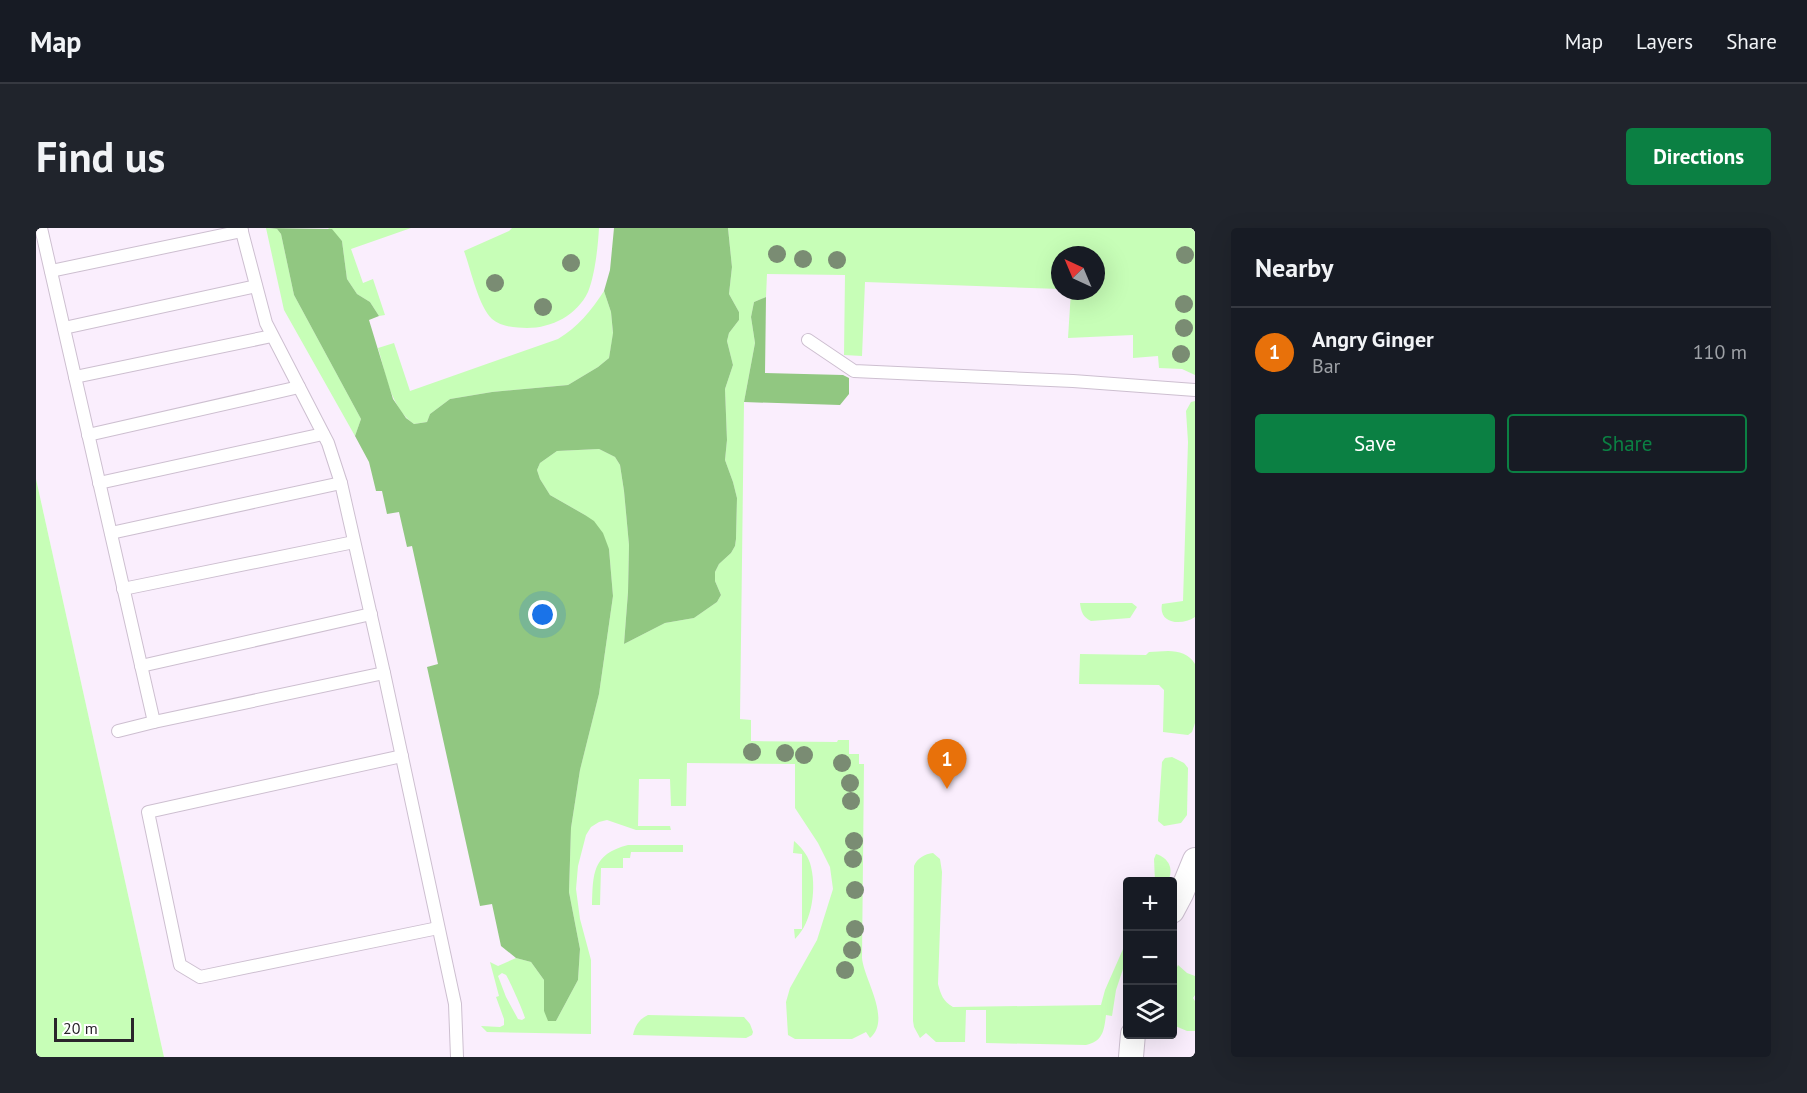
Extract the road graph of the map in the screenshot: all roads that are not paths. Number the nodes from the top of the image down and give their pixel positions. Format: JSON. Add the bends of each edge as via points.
{"nodes":[{"id":1,"x":41,"y":228,"type":"edge"},
{"id":2,"x":242,"y":230,"type":"edge"},
{"id":3,"x":51,"y":271,"type":"junction"},
{"id":4,"x":256,"y":286,"type":"junction"},
{"id":5,"x":64,"y":328,"type":"junction"},
{"id":6,"x":272,"y":336,"type":"junction"},
{"id":7,"x":808,"y":340,"type":"dead end"},
{"id":8,"x":75,"y":377,"type":"junction"},
{"id":9,"x":299,"y":387,"type":"junction"},
{"id":10,"x":1195,"y":390,"type":"edge"},
{"id":11,"x":323,"y":434,"type":"junction"},
{"id":12,"x":88,"y":435,"type":"junction"},
{"id":13,"x":99,"y":483,"type":"junction"},
{"id":14,"x":341,"y":483,"type":"junction"},
{"id":15,"x":111,"y":533,"type":"junction"},
{"id":16,"x":354,"y":542,"type":"junction"},
{"id":17,"x":123,"y":589,"type":"junction"},
{"id":18,"x":371,"y":614,"type":"junction"},
{"id":19,"x":141,"y":666,"type":"junction"},
{"id":20,"x":384,"y":672,"type":"junction"},
{"id":21,"x":154,"y":722,"type":"junction"},
{"id":22,"x":118,"y":731,"type":"dead end"},
{"id":23,"x":402,"y":756,"type":"junction"},
{"id":24,"x":1195,"y":860,"type":"edge"},
{"id":25,"x":1177,"y":903,"type":"edge"},
{"id":26,"x":438,"y":928,"type":"junction"},
{"id":27,"x":1133,"y":1039,"type":"edge"},
{"id":28,"x":457,"y":1057,"type":"edge"},
{"id":29,"x":1131,"y":1057,"type":"edge"}],
"edges":[{"from":1,"to":3,"type":"lane"},
{"from":2,"to":3,"type":"lane"},
{"from":2,"to":4,"type":"lane"},
{"from":3,"to":5,"type":"lane"},
{"from":4,"to":5,"type":"lane"},
{"from":4,"to":6,"type":"lane"},
{"from":5,"to":8,"type":"lane"},
{"from":6,"to":8,"type":"lane"},
{"from":6,"to":9,"type":"lane"},
{"from":7,"to":10,"type":"lane","via":[[854,370]]},
{"from":8,"to":12,"type":"lane"},
{"from":9,"to":11,"type":"lane"},
{"from":9,"to":12,"type":"lane"},
{"from":11,"to":13,"type":"lane"},
{"from":11,"to":14,"type":"lane"},
{"from":12,"to":13,"type":"lane"},
{"from":13,"to":15,"type":"lane"},
{"from":14,"to":15,"type":"lane"},
{"from":14,"to":16,"type":"lane"},
{"from":15,"to":17,"type":"lane"},
{"from":16,"to":17,"type":"lane"},
{"from":16,"to":18,"type":"lane"},
{"from":17,"to":19,"type":"lane"},
{"from":18,"to":19,"type":"lane"},
{"from":18,"to":20,"type":"lane"},
{"from":19,"to":21,"type":"lane"},
{"from":20,"to":21,"type":"lane"},
{"from":20,"to":23,"type":"lane"},
{"from":21,"to":22,"type":"lane"},
{"from":23,"to":26,"type":"lane"},
{"from":23,"to":26,"type":"lane","via":[[148,812],[180,965],[200,977]]},
{"from":24,"to":25,"type":"street"},
{"from":26,"to":28,"type":"lane","via":[[455,1004]]},
{"from":27,"to":29,"type":"street"}]}
